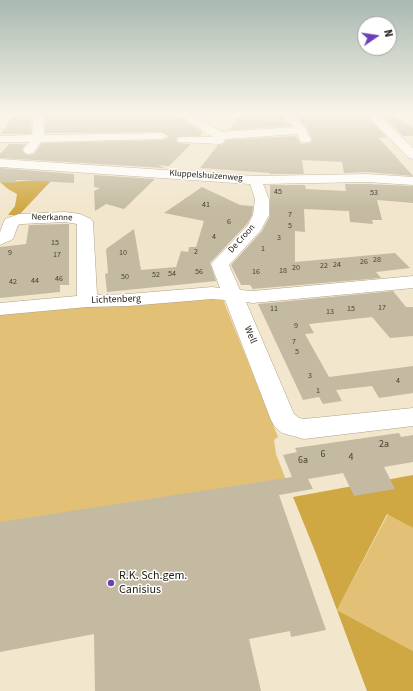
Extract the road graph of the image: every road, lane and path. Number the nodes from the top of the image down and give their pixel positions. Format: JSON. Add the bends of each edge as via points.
{"nodes":[{"id":1,"x":32,"y":145,"type":"edge"},
{"id":2,"x":403,"y":145,"type":"edge"},
{"id":3,"x":413,"y":155,"type":"edge"},
{"id":4,"x":0,"y":163,"type":"edge"},
{"id":5,"x":19,"y":163,"type":"junction"},
{"id":6,"x":255,"y":180,"type":"junction"},
{"id":7,"x":413,"y":181,"type":"edge"},
{"id":8,"x":0,"y":240,"type":"edge"},
{"id":9,"x":413,"y":282,"type":"edge"},
{"id":10,"x":233,"y":295,"type":"junction"},
{"id":11,"x":87,"y":301,"type":"junction"},
{"id":12,"x":0,"y":309,"type":"edge"},
{"id":13,"x":413,"y":417,"type":"edge"}],
"edges":[{"from":1,"to":5,"type":"street"},
{"from":2,"to":3,"type":"street"},
{"from":4,"to":5,"type":"street","name":"Kluppelshuizenweg"},
{"from":5,"to":6,"type":"street","name":"Kluppelshuizenweg"},
{"from":6,"to":7,"type":"street","name":"Kluppelshuizenweg","via":[[367,178]]},
{"from":6,"to":10,"type":"street","name":"De Croon","via":[[262,199],[262,215],[255,227],[220,264]]},
{"from":8,"to":11,"type":"street","name":"Neerkanne","via":[[7,236],[12,222],[18,219],[65,217],[85,222]]},
{"from":9,"to":10,"type":"street","via":[[253,297]]},
{"from":10,"to":11,"type":"street","name":"Lichtenberg"},
{"from":10,"to":13,"type":"street","name":"Well","via":[[284,420],[291,426],[304,429]]},
{"from":11,"to":12,"type":"street","name":"Lichtenberg"}]}
